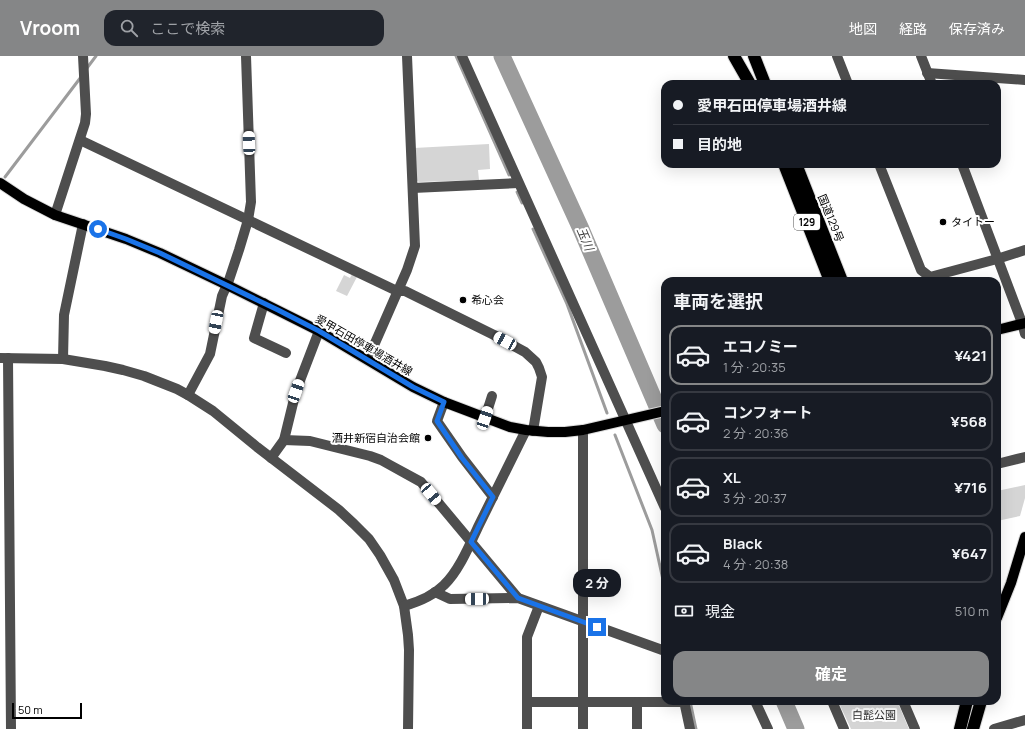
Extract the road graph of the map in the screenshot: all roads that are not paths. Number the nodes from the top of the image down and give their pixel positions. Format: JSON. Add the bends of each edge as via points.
{"nodes":[{"id":1,"x":83,"y":56,"type":"edge"},
{"id":2,"x":246,"y":56,"type":"edge"},
{"id":3,"x":407,"y":56,"type":"edge"},
{"id":4,"x":462,"y":56,"type":"edge"},
{"id":5,"x":734,"y":56,"type":"edge"},
{"id":6,"x":742,"y":56,"type":"edge"},
{"id":7,"x":754,"y":56,"type":"edge"},
{"id":8,"x":763,"y":56,"type":"edge"},
{"id":9,"x":837,"y":56,"type":"edge"},
{"id":10,"x":921,"y":56,"type":"edge"},
{"id":11,"x":928,"y":73,"type":"junction"},
{"id":12,"x":749,"y":80,"type":"edge"},
{"id":13,"x":750,"y":80,"type":"edge"},
{"id":14,"x":763,"y":80,"type":"edge"},
{"id":15,"x":768,"y":80,"type":"edge"},
{"id":16,"x":846,"y":80,"type":"edge"},
{"id":17,"x":931,"y":80,"type":"edge"},
{"id":18,"x":1025,"y":80,"type":"edge"},
{"id":19,"x":80,"y":140,"type":"junction"},
{"id":20,"x":786,"y":168,"type":"edge"},
{"id":21,"x":798,"y":168,"type":"edge"},
{"id":22,"x":881,"y":168,"type":"edge"},
{"id":23,"x":963,"y":168,"type":"edge"},
{"id":24,"x":0,"y":183,"type":"edge"},
{"id":25,"x":518,"y":183,"type":"junction"},
{"id":26,"x":413,"y":188,"type":"junction"},
{"id":27,"x":55,"y":215,"type":"junction"},
{"id":28,"x":248,"y":220,"type":"junction"},
{"id":29,"x":83,"y":224,"type":"junction"},
{"id":30,"x":1025,"y":250,"type":"edge"},
{"id":31,"x":997,"y":259,"type":"junction"},
{"id":32,"x":828,"y":277,"type":"edge"},
{"id":33,"x":840,"y":277,"type":"edge"},
{"id":34,"x":930,"y":277,"type":"edge"},
{"id":35,"x":930,"y":277,"type":"edge"},
{"id":36,"x":227,"y":285,"type":"junction"},
{"id":37,"x":398,"y":290,"type":"junction"},
{"id":38,"x":264,"y":304,"type":"junction"},
{"id":39,"x":1023,"y":323,"type":"edge"},
{"id":40,"x":1001,"y":329,"type":"edge"},
{"id":41,"x":319,"y":331,"type":"junction"},
{"id":42,"x":1025,"y":334,"type":"edge"},
{"id":43,"x":286,"y":353,"type":"dead end"},
{"id":44,"x":4,"y":358,"type":"edge"},
{"id":45,"x":63,"y":359,"type":"junction"},
{"id":46,"x":368,"y":360,"type":"junction"},
{"id":47,"x":188,"y":395,"type":"junction"},
{"id":48,"x":492,"y":396,"type":"dead end"},
{"id":49,"x":444,"y":402,"type":"junction"},
{"id":50,"x":661,"y":412,"type":"edge"},
{"id":51,"x":485,"y":418,"type":"junction"},
{"id":52,"x":625,"y":421,"type":"junction"},
{"id":53,"x":529,"y":430,"type":"junction"},
{"id":54,"x":584,"y":430,"type":"junction"},
{"id":55,"x":4,"y":438,"type":"edge"},
{"id":56,"x":284,"y":440,"type":"junction"},
{"id":57,"x":1025,"y":457,"type":"edge"},
{"id":58,"x":271,"y":458,"type":"junction"},
{"id":59,"x":1001,"y":463,"type":"edge"},
{"id":60,"x":493,"y":497,"type":"junction"},
{"id":61,"x":661,"y":499,"type":"edge"},
{"id":62,"x":5,"y":517,"type":"edge"},
{"id":63,"x":1025,"y":537,"type":"edge"},
{"id":64,"x":471,"y":542,"type":"junction"},
{"id":65,"x":1011,"y":583,"type":"junction"},
{"id":66,"x":435,"y":592,"type":"junction"},
{"id":67,"x":1001,"y":593,"type":"edge"},
{"id":68,"x":518,"y":598,"type":"junction"},
{"id":69,"x":404,"y":606,"type":"junction"},
{"id":70,"x":539,"y":606,"type":"junction"},
{"id":71,"x":1001,"y":608,"type":"edge"},
{"id":72,"x":584,"y":622,"type":"junction"},
{"id":73,"x":0,"y":633,"type":"edge"},
{"id":74,"x":10,"y":633,"type":"junction"},
{"id":75,"x":661,"y":650,"type":"edge"},
{"id":76,"x":527,"y":702,"type":"junction"},
{"id":77,"x":583,"y":702,"type":"junction"},
{"id":78,"x":637,"y":702,"type":"junction"},
{"id":79,"x":661,"y":702,"type":"edge"},
{"id":80,"x":685,"y":705,"type":"edge"},
{"id":81,"x":757,"y":705,"type":"edge"},
{"id":82,"x":834,"y":705,"type":"edge"},
{"id":83,"x":905,"y":705,"type":"edge"},
{"id":84,"x":966,"y":705,"type":"edge"},
{"id":85,"x":980,"y":705,"type":"edge"},
{"id":86,"x":1025,"y":720,"type":"edge"},
{"id":87,"x":11,"y":729,"type":"edge"},
{"id":88,"x":408,"y":729,"type":"edge"},
{"id":89,"x":527,"y":729,"type":"edge"},
{"id":90,"x":583,"y":729,"type":"edge"},
{"id":91,"x":637,"y":729,"type":"edge"},
{"id":92,"x":690,"y":729,"type":"edge"},
{"id":93,"x":768,"y":729,"type":"edge"},
{"id":94,"x":844,"y":729,"type":"edge"},
{"id":95,"x":915,"y":729,"type":"edge"},
{"id":96,"x":960,"y":729,"type":"edge"},
{"id":97,"x":973,"y":729,"type":"edge"},
{"id":98,"x":994,"y":729,"type":"edge"}],
"edges":[{"from":1,"to":19,"type":"street","via":[[86,114]]},
{"from":2,"to":28,"type":"street","via":[[251,202]]},
{"from":3,"to":26,"type":"street"},
{"from":4,"to":25,"type":"street"},
{"from":5,"to":12,"type":"highway"},
{"from":6,"to":13,"type":"highway"},
{"from":7,"to":14,"type":"highway"},
{"from":8,"to":15,"type":"highway"},
{"from":9,"to":16,"type":"street"},
{"from":10,"to":11,"type":"street"},
{"from":11,"to":17,"type":"street"},
{"from":11,"to":18,"type":"street"},
{"from":19,"to":27,"type":"street"},
{"from":19,"to":28,"type":"street"},
{"from":20,"to":32,"type":"highway","number":"129"},
{"from":21,"to":33,"type":"highway","name":"国道129号","number":"129"},
{"from":22,"to":34,"type":"street","via":[[921,270]]},
{"from":23,"to":31,"type":"street"},
{"from":24,"to":27,"type":"main road","name":"愛甲石田停車場酒井線"},
{"from":25,"to":26,"type":"street"},
{"from":25,"to":52,"type":"street"},
{"from":26,"to":37,"type":"street","via":[[415,246]]},
{"from":27,"to":29,"type":"main road","name":"愛甲石田停車場酒井線"},
{"from":28,"to":36,"type":"street"},
{"from":28,"to":37,"type":"street"},
{"from":29,"to":36,"type":"main road","name":"愛甲石田停車場酒井線","via":[[154,250]]},
{"from":29,"to":45,"type":"street","via":[[64,315]]},
{"from":30,"to":31,"type":"street"},
{"from":31,"to":35,"type":"street"},
{"from":31,"to":39,"type":"street"},
{"from":36,"to":38,"type":"main road","name":"愛甲石田停車場酒井線"},
{"from":36,"to":47,"type":"street","via":[[222,296],[210,354]]},
{"from":37,"to":46,"type":"street"},
{"from":37,"to":53,"type":"street","via":[[405,291],[494,335],[526,352],[536,362],[542,382]]},
{"from":38,"to":41,"type":"main road","name":"愛甲石田停車場酒井線"},
{"from":38,"to":43,"type":"street","via":[[254,338]]},
{"from":39,"to":40,"type":"main road"},
{"from":39,"to":42,"type":"street"},
{"from":41,"to":46,"type":"main road","name":"愛甲石田停車場酒井線"},
{"from":41,"to":56,"type":"street","via":[[296,391]]},
{"from":44,"to":45,"type":"street"},
{"from":44,"to":55,"type":"street"},
{"from":45,"to":47,"type":"street","via":[[144,376]]},
{"from":46,"to":49,"type":"main road","name":"愛甲石田停車場酒井線"},
{"from":47,"to":58,"type":"street","via":[[213,411]]},
{"from":48,"to":51,"type":"street"},
{"from":49,"to":51,"type":"main road","name":"愛甲石田停車場酒井線"},
{"from":49,"to":60,"type":"street","via":[[437,421]]},
{"from":50,"to":52,"type":"main road","name":"愛甲石田停車場酒井線"},
{"from":51,"to":53,"type":"main road","name":"愛甲石田停車場酒井線","via":[[510,427]]},
{"from":52,"to":54,"type":"main road","name":"愛甲石田停車場酒井線"},
{"from":52,"to":61,"type":"street"},
{"from":53,"to":54,"type":"main road","name":"愛甲石田停車場酒井線"},
{"from":53,"to":60,"type":"street"},
{"from":54,"to":72,"type":"street"},
{"from":55,"to":62,"type":"street"},
{"from":56,"to":58,"type":"street"},
{"from":56,"to":64,"type":"street","via":[[310,441],[381,460],[421,482]]},
{"from":57,"to":59,"type":"street"},
{"from":58,"to":69,"type":"street","via":[[339,510],[369,539],[388,568]]},
{"from":60,"to":64,"type":"street"},
{"from":62,"to":74,"type":"street"},
{"from":63,"to":65,"type":"main road"},
{"from":64,"to":66,"type":"street","via":[[452,576]]},
{"from":64,"to":68,"type":"street"},
{"from":65,"to":67,"type":"main road"},
{"from":65,"to":71,"type":"main road"},
{"from":66,"to":68,"type":"street","via":[[450,600]]},
{"from":66,"to":69,"type":"street"},
{"from":68,"to":70,"type":"street"},
{"from":69,"to":88,"type":"street","via":[[409,650]]},
{"from":70,"to":72,"type":"street"},
{"from":70,"to":76,"type":"street","via":[[527,637]]},
{"from":72,"to":75,"type":"street"},
{"from":72,"to":77,"type":"street"},
{"from":73,"to":74,"type":"street"},
{"from":74,"to":87,"type":"street"},
{"from":76,"to":77,"type":"street"},
{"from":76,"to":89,"type":"street"},
{"from":77,"to":78,"type":"street"},
{"from":77,"to":90,"type":"street"},
{"from":78,"to":79,"type":"street"},
{"from":78,"to":91,"type":"street"},
{"from":80,"to":92,"type":"street"},
{"from":81,"to":93,"type":"street"},
{"from":82,"to":94,"type":"street"},
{"from":83,"to":95,"type":"street"},
{"from":84,"to":96,"type":"highway"},
{"from":85,"to":97,"type":"highway"},
{"from":86,"to":98,"type":"street"}]}
